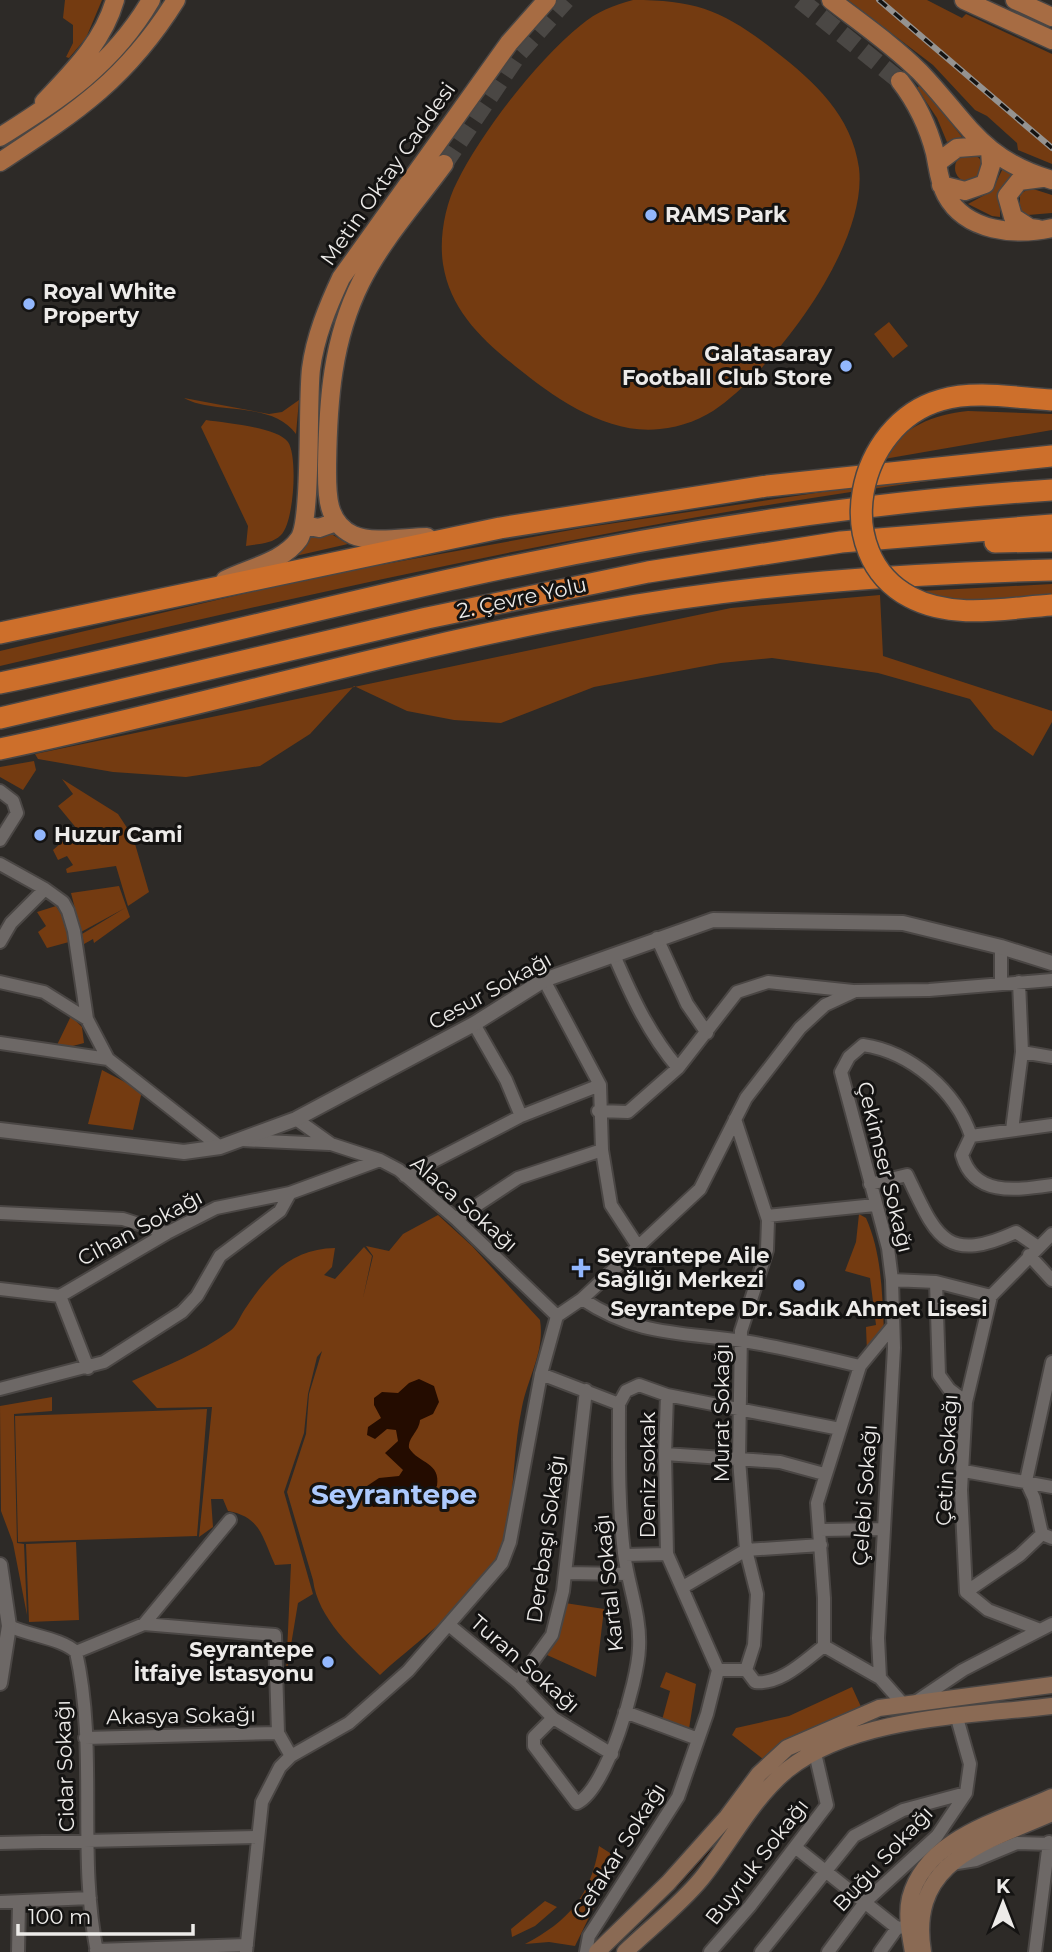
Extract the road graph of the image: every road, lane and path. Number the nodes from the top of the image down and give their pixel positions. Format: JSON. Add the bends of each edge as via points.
{"nodes":[{"id":1,"x":115,"y":0,"type":"edge"},
{"id":2,"x":151,"y":0,"type":"edge"},
{"id":3,"x":176,"y":0,"type":"edge"},
{"id":4,"x":547,"y":0,"type":"edge"},
{"id":5,"x":831,"y":0,"type":"edge"},
{"id":6,"x":964,"y":0,"type":"edge"},
{"id":7,"x":1015,"y":0,"type":"edge"},
{"id":8,"x":1052,"y":17,"type":"edge"},
{"id":9,"x":1052,"y":40,"type":"edge"},
{"id":10,"x":900,"y":81,"type":"tunnel mouth"},
{"id":11,"x":29,"y":119,"type":"junction"},
{"id":12,"x":0,"y":137,"type":"edge"},
{"id":13,"x":987,"y":148,"type":"junction"},
{"id":14,"x":0,"y":162,"type":"edge"},
{"id":15,"x":937,"y":163,"type":"junction"},
{"id":16,"x":444,"y":164,"type":"tunnel mouth"},
{"id":17,"x":1050,"y":179,"type":"edge"},
{"id":18,"x":941,"y":185,"type":"junction"},
{"id":19,"x":1049,"y":229,"type":"edge"},
{"id":20,"x":1052,"y":400,"type":"edge"},
{"id":21,"x":1052,"y":456,"type":"edge"},
{"id":22,"x":1052,"y":477,"type":"edge"},
{"id":23,"x":1052,"y":490,"type":"edge"},
{"id":24,"x":969,"y":496,"type":"junction"},
{"id":25,"x":336,"y":522,"type":"junction"},
{"id":26,"x":304,"y":525,"type":"junction"},
{"id":27,"x":1052,"y":525,"type":"edge"},
{"id":28,"x":917,"y":534,"type":"junction"},
{"id":29,"x":459,"y":536,"type":"junction"},
{"id":30,"x":1052,"y":541,"type":"edge"},
{"id":31,"x":1052,"y":570,"type":"edge"},
{"id":32,"x":206,"y":589,"type":"junction"},
{"id":33,"x":161,"y":599,"type":"junction"},
{"id":34,"x":1052,"y":604,"type":"edge"},
{"id":35,"x":0,"y":620,"type":"edge"},
{"id":36,"x":0,"y":633,"type":"edge"},
{"id":37,"x":0,"y":683,"type":"edge"},
{"id":38,"x":0,"y":718,"type":"edge"},
{"id":39,"x":0,"y":749,"type":"edge"},
{"id":40,"x":0,"y":791,"type":"edge"},
{"id":41,"x":0,"y":839,"type":"edge"},
{"id":42,"x":0,"y":864,"type":"edge"},
{"id":43,"x":45,"y":889,"type":"junction"},
{"id":44,"x":657,"y":938,"type":"junction"},
{"id":45,"x":0,"y":942,"type":"edge"},
{"id":46,"x":1001,"y":947,"type":"junction"},
{"id":47,"x":614,"y":955,"type":"junction"},
{"id":48,"x":1052,"y":963,"type":"edge"},
{"id":49,"x":544,"y":980,"type":"junction"},
{"id":50,"x":1052,"y":980,"type":"edge"},
{"id":51,"x":0,"y":982,"type":"edge"},
{"id":52,"x":1019,"y":982,"type":"junction"},
{"id":53,"x":1001,"y":983,"type":"junction"},
{"id":54,"x":855,"y":991,"type":"junction"},
{"id":55,"x":86,"y":1019,"type":"junction"},
{"id":56,"x":474,"y":1024,"type":"junction"},
{"id":57,"x":707,"y":1033,"type":"junction"},
{"id":58,"x":0,"y":1043,"type":"edge"},
{"id":59,"x":1022,"y":1052,"type":"junction"},
{"id":60,"x":1052,"y":1057,"type":"edge"},
{"id":61,"x":108,"y":1059,"type":"junction"},
{"id":62,"x":678,"y":1068,"type":"junction"},
{"id":63,"x":600,"y":1085,"type":"junction"},
{"id":64,"x":598,"y":1111,"type":"junction"},
{"id":65,"x":521,"y":1116,"type":"junction"},
{"id":66,"x":296,"y":1119,"type":"junction"},
{"id":67,"x":735,"y":1119,"type":"junction"},
{"id":68,"x":1052,"y":1125,"type":"edge"},
{"id":69,"x":0,"y":1130,"type":"edge"},
{"id":70,"x":1013,"y":1130,"type":"junction"},
{"id":71,"x":971,"y":1136,"type":"junction"},
{"id":72,"x":242,"y":1140,"type":"junction"},
{"id":73,"x":331,"y":1144,"type":"junction"},
{"id":74,"x":220,"y":1147,"type":"junction"},
{"id":75,"x":602,"y":1150,"type":"junction"},
{"id":76,"x":380,"y":1160,"type":"junction"},
{"id":77,"x":405,"y":1175,"type":"junction"},
{"id":78,"x":870,"y":1184,"type":"junction"},
{"id":79,"x":1052,"y":1185,"type":"edge"},
{"id":80,"x":290,"y":1193,"type":"junction"},
{"id":81,"x":875,"y":1205,"type":"junction"},
{"id":82,"x":0,"y":1213,"type":"edge"},
{"id":83,"x":766,"y":1216,"type":"junction"},
{"id":84,"x":456,"y":1219,"type":"junction"},
{"id":85,"x":167,"y":1233,"type":"junction"},
{"id":86,"x":1052,"y":1234,"type":"edge"},
{"id":87,"x":639,"y":1248,"type":"junction"},
{"id":88,"x":1034,"y":1251,"type":"junction"},
{"id":89,"x":892,"y":1280,"type":"junction"},
{"id":90,"x":1052,"y":1280,"type":"edge"},
{"id":91,"x":936,"y":1282,"type":"junction"},
{"id":92,"x":0,"y":1289,"type":"edge"},
{"id":93,"x":60,"y":1296,"type":"junction"},
{"id":94,"x":990,"y":1296,"type":"junction"},
{"id":95,"x":582,"y":1299,"type":"junction"},
{"id":96,"x":557,"y":1316,"type":"junction"},
{"id":97,"x":893,"y":1326,"type":"junction"},
{"id":98,"x":742,"y":1341,"type":"junction"},
{"id":99,"x":1052,"y":1362,"type":"edge"},
{"id":100,"x":860,"y":1366,"type":"junction"},
{"id":101,"x":88,"y":1368,"type":"junction"},
{"id":102,"x":541,"y":1374,"type":"junction"},
{"id":103,"x":0,"y":1389,"type":"edge"},
{"id":104,"x":586,"y":1390,"type":"junction"},
{"id":105,"x":667,"y":1395,"type":"junction"},
{"id":106,"x":966,"y":1402,"type":"junction"},
{"id":107,"x":619,"y":1404,"type":"junction"},
{"id":108,"x":742,"y":1408,"type":"junction"},
{"id":109,"x":840,"y":1429,"type":"junction"},
{"id":110,"x":665,"y":1454,"type":"junction"},
{"id":111,"x":739,"y":1459,"type":"junction"},
{"id":112,"x":964,"y":1471,"type":"junction"},
{"id":113,"x":824,"y":1474,"type":"junction"},
{"id":114,"x":1026,"y":1481,"type":"junction"},
{"id":115,"x":1052,"y":1488,"type":"edge"},
{"id":116,"x":230,"y":1520,"type":"dead end"},
{"id":117,"x":883,"y":1529,"type":"junction"},
{"id":118,"x":820,"y":1530,"type":"junction"},
{"id":119,"x":1047,"y":1536,"type":"edge"},
{"id":120,"x":821,"y":1545,"type":"junction"},
{"id":121,"x":746,"y":1550,"type":"junction"},
{"id":122,"x":667,"y":1554,"type":"junction"},
{"id":123,"x":625,"y":1555,"type":"junction"},
{"id":124,"x":0,"y":1564,"type":"edge"},
{"id":125,"x":565,"y":1573,"type":"junction"},
{"id":126,"x":628,"y":1574,"type":"junction"},
{"id":127,"x":683,"y":1587,"type":"junction"},
{"id":128,"x":966,"y":1592,"type":"junction"},
{"id":129,"x":144,"y":1624,"type":"junction"},
{"id":130,"x":1052,"y":1624,"type":"edge"},
{"id":131,"x":449,"y":1625,"type":"junction"},
{"id":132,"x":9,"y":1626,"type":"junction"},
{"id":133,"x":1038,"y":1629,"type":"junction"},
{"id":134,"x":824,"y":1646,"type":"junction"},
{"id":135,"x":76,"y":1652,"type":"junction"},
{"id":136,"x":718,"y":1670,"type":"junction"},
{"id":137,"x":746,"y":1670,"type":"junction"},
{"id":138,"x":880,"y":1678,"type":"junction"},
{"id":139,"x":0,"y":1682,"type":"edge"},
{"id":140,"x":518,"y":1682,"type":"junction"},
{"id":141,"x":1052,"y":1685,"type":"edge"},
{"id":142,"x":943,"y":1699,"type":"junction"},
{"id":143,"x":908,"y":1704,"type":"junction"},
{"id":144,"x":1052,"y":1706,"type":"edge"},
{"id":145,"x":625,"y":1712,"type":"junction"},
{"id":146,"x":553,"y":1718,"type":"junction"},
{"id":147,"x":957,"y":1718,"type":"junction"},
{"id":148,"x":278,"y":1733,"type":"junction"},
{"id":149,"x":85,"y":1738,"type":"junction"},
{"id":150,"x":698,"y":1739,"type":"junction"},
{"id":151,"x":815,"y":1753,"type":"junction"},
{"id":152,"x":612,"y":1754,"type":"junction"},
{"id":153,"x":291,"y":1756,"type":"junction"},
{"id":154,"x":966,"y":1793,"type":"junction"},
{"id":155,"x":1052,"y":1797,"type":"edge"},
{"id":156,"x":1052,"y":1813,"type":"edge"},
{"id":157,"x":257,"y":1837,"type":"junction"},
{"id":158,"x":87,"y":1841,"type":"junction"},
{"id":159,"x":0,"y":1843,"type":"edge"},
{"id":160,"x":1050,"y":1843,"type":"edge"},
{"id":161,"x":795,"y":1847,"type":"junction"},
{"id":162,"x":948,"y":1865,"type":"junction"},
{"id":163,"x":825,"y":1869,"type":"junction"},
{"id":164,"x":90,"y":1899,"type":"junction"},
{"id":165,"x":0,"y":1902,"type":"edge"},
{"id":166,"x":865,"y":1902,"type":"junction"},
{"id":167,"x":19,"y":1903,"type":"junction"},
{"id":168,"x":903,"y":1928,"type":"junction"},
{"id":169,"x":246,"y":1948,"type":"edge"},
{"id":170,"x":97,"y":1951,"type":"edge"},
{"id":171,"x":18,"y":1952,"type":"edge"},
{"id":172,"x":586,"y":1952,"type":"edge"},
{"id":173,"x":597,"y":1952,"type":"edge"},
{"id":174,"x":625,"y":1952,"type":"edge"},
{"id":175,"x":710,"y":1952,"type":"edge"},
{"id":176,"x":761,"y":1952,"type":"edge"},
{"id":177,"x":828,"y":1952,"type":"edge"},
{"id":178,"x":880,"y":1952,"type":"edge"},
{"id":179,"x":913,"y":1952,"type":"edge"},
{"id":180,"x":923,"y":1952,"type":"edge"},
{"id":181,"x":1035,"y":1952,"type":"edge"}],
"edges":[{"from":1,"to":11,"type":"main road","via":[[102,34],[86,58]]},
{"from":2,"to":11,"type":"main road","via":[[124,40],[84,82]]},
{"from":3,"to":14,"type":"main road","via":[[140,51],[98,95]]},
{"from":4,"to":26,"type":"main road","name":"Metin Oktay Caddesi","via":[[502,53],[341,278],[312,365]]},
{"from":5,"to":13,"type":"main road","via":[[913,66]]},
{"from":6,"to":9,"type":"main road"},
{"from":7,"to":8,"type":"main road"},
{"from":10,"to":15,"type":"main road","via":[[923,117]]},
{"from":11,"to":12,"type":"main road"},
{"from":13,"to":15,"type":"main road","via":[[957,148]]},
{"from":13,"to":17,"type":"main road"},
{"from":13,"to":18,"type":"main road","via":[[991,166],[985,184],[965,191]]},
{"from":15,"to":18,"type":"main road"},
{"from":16,"to":25,"type":"main road","name":"Metin Oktay Caddesi","via":[[370,266],[343,327],[327,415],[328,496]]},
{"from":17,"to":19,"type":"main road","via":[[1018,181],[1007,196],[1020,224]]},
{"from":18,"to":19,"type":"main road","via":[[959,212],[984,225],[1013,233]]},
{"from":20,"to":34,"type":"highway","bridge":true,"via":[[955,397],[926,406],[894,429],[875,452],[861,506],[864,533],[877,563],[910,597],[964,611]]},
{"from":21,"to":29,"type":"highway","via":[[767,486]]},
{"from":22,"to":24,"type":"highway"},
{"from":23,"to":24,"type":"highway","name":"2. Çevre Yolu"},
{"from":24,"to":37,"type":"highway","name":"2. Çevre Yolu","via":[[815,513],[585,551]]},
{"from":25,"to":26,"type":"main road","via":[[319,528]]},
{"from":25,"to":29,"type":"main road","via":[[362,538]]},
{"from":26,"to":32,"type":"main road","via":[[287,552]]},
{"from":27,"to":28,"type":"highway","name":"2. Çevre Yolu"},
{"from":28,"to":30,"type":"highway","via":[[960,541]]},
{"from":28,"to":38,"type":"highway","name":"2. Çevre Yolu","via":[[588,583]]},
{"from":29,"to":32,"type":"highway"},
{"from":31,"to":39,"type":"highway","via":[[891,576],[646,603]]},
{"from":32,"to":33,"type":"highway"},
{"from":33,"to":35,"type":"highway","via":[[84,604]]},
{"from":33,"to":36,"type":"highway"},
{"from":40,"to":41,"type":"street","via":[[13,801],[17,813]]},
{"from":42,"to":43,"type":"street"},
{"from":43,"to":45,"type":"street","via":[[11,923]]},
{"from":43,"to":55,"type":"street","via":[[63,902],[71,921]]},
{"from":44,"to":46,"type":"street","name":"Cesur Sokağı","via":[[713,920],[903,923]]},
{"from":44,"to":47,"type":"street","name":"Cesur Sokağı"},
{"from":44,"to":57,"type":"street","via":[[687,1004]]},
{"from":46,"to":48,"type":"street","name":"Cesur Sokağı"},
{"from":46,"to":53,"type":"street"},
{"from":47,"to":49,"type":"street","name":"Cesur Sokağı"},
{"from":47,"to":62,"type":"street","via":[[656,1042]]},
{"from":49,"to":56,"type":"street","name":"Cesur Sokağı"},
{"from":49,"to":63,"type":"street"},
{"from":50,"to":52,"type":"street"},
{"from":51,"to":55,"type":"street","via":[[44,992]]},
{"from":52,"to":53,"type":"street"},
{"from":52,"to":59,"type":"street"},
{"from":53,"to":54,"type":"street"},
{"from":54,"to":57,"type":"street","via":[[768,982],[737,992]]},
{"from":54,"to":67,"type":"street","via":[[825,1005],[800,1028]]},
{"from":55,"to":61,"type":"street"},
{"from":56,"to":65,"type":"street"},
{"from":56,"to":66,"type":"street","name":"Cesur Sokağı"},
{"from":57,"to":62,"type":"street"},
{"from":58,"to":61,"type":"street"},
{"from":59,"to":60,"type":"street"},
{"from":59,"to":70,"type":"street"},
{"from":61,"to":74,"type":"street"},
{"from":62,"to":64,"type":"street","via":[[628,1112]]},
{"from":63,"to":64,"type":"street"},
{"from":63,"to":65,"type":"street"},
{"from":64,"to":75,"type":"street"},
{"from":65,"to":77,"type":"street"},
{"from":66,"to":72,"type":"street","name":"Cesur Sokağı"},
{"from":66,"to":73,"type":"street","name":"Alaca Sokağı"},
{"from":67,"to":83,"type":"street","name":"Murat Sokağı"},
{"from":67,"to":87,"type":"street","via":[[700,1189]]},
{"from":68,"to":70,"type":"street"},
{"from":69,"to":74,"type":"street","name":"Cesur Sokağı","via":[[184,1152]]},
{"from":70,"to":71,"type":"street"},
{"from":71,"to":78,"type":"street","name":"Çekimser Sokağı","via":[[963,1113],[945,1090],[897,1054],[863,1045],[841,1072]]},
{"from":71,"to":79,"type":"street","via":[[962,1155],[966,1171],[977,1182],[995,1187]]},
{"from":72,"to":73,"type":"street"},
{"from":72,"to":74,"type":"street","name":"Cesur Sokağı"},
{"from":73,"to":76,"type":"street","name":"Alaca Sokağı"},
{"from":75,"to":84,"type":"street","via":[[518,1178]]},
{"from":75,"to":87,"type":"street","via":[[611,1205]]},
{"from":76,"to":77,"type":"street","name":"Alaca Sokağı"},
{"from":76,"to":80,"type":"street","name":"Cihan Sokağı"},
{"from":77,"to":84,"type":"street","name":"Alaca Sokağı"},
{"from":78,"to":81,"type":"street","name":"Çekimser Sokağı"},
{"from":78,"to":88,"type":"street","via":[[907,1175],[943,1240],[979,1247],[1016,1232]]},
{"from":80,"to":85,"type":"street","name":"Cihan Sokağı","via":[[216,1208]]},
{"from":80,"to":101,"type":"street","via":[[280,1212],[220,1256],[182,1312]]},
{"from":81,"to":83,"type":"street"},
{"from":81,"to":89,"type":"street","name":"Çekimser Sokağı"},
{"from":82,"to":85,"type":"street","via":[[123,1219]]},
{"from":83,"to":98,"type":"street","name":"Murat Sokağı","via":[[767,1250],[741,1331]]},
{"from":84,"to":96,"type":"street","name":"Alaca Sokağı"},
{"from":85,"to":93,"type":"street","name":"Cihan Sokağı"},
{"from":86,"to":88,"type":"street"},
{"from":87,"to":95,"type":"street"},
{"from":88,"to":90,"type":"street"},
{"from":88,"to":94,"type":"street"},
{"from":89,"to":91,"type":"street","name":"Çekimser Sokağı"},
{"from":89,"to":97,"type":"street","name":"Çelebi Sokağı"},
{"from":91,"to":94,"type":"street","name":"Çekimser Sokağı"},
{"from":91,"to":106,"type":"street","via":[[939,1375]]},
{"from":92,"to":93,"type":"street"},
{"from":93,"to":101,"type":"street"},
{"from":94,"to":106,"type":"street","name":"Çetin Sokağı"},
{"from":95,"to":96,"type":"street"},
{"from":95,"to":98,"type":"street","via":[[609,1318],[651,1330]]},
{"from":96,"to":102,"type":"street"},
{"from":97,"to":100,"type":"street"},
{"from":97,"to":117,"type":"street","name":"Çelebi Sokağı"},
{"from":98,"to":100,"type":"street"},
{"from":98,"to":108,"type":"street","name":"Murat Sokağı"},
{"from":99,"to":114,"type":"street"},
{"from":100,"to":109,"type":"street"},
{"from":101,"to":103,"type":"street"},
{"from":102,"to":104,"type":"street"},
{"from":102,"to":131,"type":"street","via":[[510,1542],[502,1563]]},
{"from":104,"to":107,"type":"street"},
{"from":104,"to":125,"type":"street","name":"Derebaşı Sokağı"},
{"from":105,"to":107,"type":"street","via":[[639,1385],[626,1391]]},
{"from":105,"to":108,"type":"street"},
{"from":105,"to":110,"type":"street","name":"Deniz sokak"},
{"from":106,"to":112,"type":"street","name":"Çetin Sokağı"},
{"from":107,"to":123,"type":"street","name":"Kartal Sokağı","via":[[619,1497]]},
{"from":108,"to":109,"type":"street"},
{"from":108,"to":111,"type":"street","name":"Murat Sokağı"},
{"from":109,"to":113,"type":"street"},
{"from":110,"to":111,"type":"street"},
{"from":110,"to":122,"type":"street","name":"Deniz sokak"},
{"from":111,"to":113,"type":"street","via":[[780,1462]]},
{"from":111,"to":121,"type":"street","name":"Murat Sokağı"},
{"from":112,"to":114,"type":"street"},
{"from":112,"to":128,"type":"street","name":"Çetin Sokağı","via":[[961,1514]]},
{"from":113,"to":118,"type":"street","via":[[817,1503]]},
{"from":114,"to":115,"type":"street"},
{"from":114,"to":119,"type":"street"},
{"from":116,"to":129,"type":"street"},
{"from":117,"to":118,"type":"street"},
{"from":117,"to":138,"type":"street","name":"Çelebi Sokağı","via":[[878,1599]]},
{"from":118,"to":120,"type":"street"},
{"from":119,"to":128,"type":"street"},
{"from":120,"to":121,"type":"street"},
{"from":120,"to":134,"type":"street"},
{"from":121,"to":127,"type":"street"},
{"from":121,"to":137,"type":"street","name":"Murat Sokağı","via":[[757,1594],[754,1645]]},
{"from":122,"to":123,"type":"street"},
{"from":122,"to":127,"type":"street","name":"Deniz sokak"},
{"from":123,"to":126,"type":"street","name":"Kartal Sokağı"},
{"from":124,"to":132,"type":"street"},
{"from":125,"to":126,"type":"street"},
{"from":125,"to":140,"type":"street","name":"Derebaşı Sokağı","via":[[552,1635]]},
{"from":126,"to":145,"type":"street","name":"Kartal Sokağı","via":[[639,1648]]},
{"from":127,"to":136,"type":"street","name":"Deniz sokak"},
{"from":128,"to":133,"type":"street","via":[[988,1610]]},
{"from":129,"to":135,"type":"street"},
{"from":129,"to":148,"type":"street","via":[[275,1635]]},
{"from":130,"to":133,"type":"street"},
{"from":131,"to":140,"type":"street","name":"Turan Sokağı"},
{"from":131,"to":153,"type":"street","via":[[408,1671],[349,1723]]},
{"from":132,"to":135,"type":"street","via":[[31,1637],[67,1644]]},
{"from":132,"to":139,"type":"street"},
{"from":133,"to":143,"type":"street"},
{"from":134,"to":137,"type":"street","via":[[776,1680],[755,1682]]},
{"from":134,"to":138,"type":"street"},
{"from":135,"to":149,"type":"street","name":"Cidar Sokağı"},
{"from":136,"to":137,"type":"street"},
{"from":136,"to":150,"type":"street","name":"Cefakar Sokağı"},
{"from":138,"to":143,"type":"street"},
{"from":140,"to":146,"type":"street","name":"Turan Sokağı"},
{"from":141,"to":142,"type":"main road"},
{"from":142,"to":143,"type":"main road"},
{"from":142,"to":147,"type":"main road"},
{"from":143,"to":173,"type":"main road","via":[[854,1716],[787,1748],[759,1774],[668,1883]]},
{"from":144,"to":147,"type":"main road"},
{"from":145,"to":150,"type":"street"},
{"from":145,"to":152,"type":"street","name":"Kartal Sokağı"},
{"from":146,"to":152,"type":"street","name":"Turan Sokağı"},
{"from":146,"to":152,"type":"street","name":"Kartal Sokağı","via":[[534,1737],[534,1746],[577,1803],[585,1799]]},
{"from":147,"to":151,"type":"main road","via":[[899,1724]]},
{"from":147,"to":154,"type":"street","via":[[970,1764]]},
{"from":148,"to":149,"type":"street","name":"Akasya Sokağı"},
{"from":148,"to":153,"type":"street"},
{"from":149,"to":158,"type":"street","name":"Cidar Sokağı"},
{"from":150,"to":172,"type":"street","name":"Cefakar Sokağı","via":[[678,1797],[589,1936]]},
{"from":151,"to":161,"type":"street","name":"Buyruk Sokağı","via":[[827,1805]]},
{"from":151,"to":174,"type":"main road","via":[[787,1770],[767,1790],[700,1880]]},
{"from":153,"to":157,"type":"street","via":[[262,1802]]},
{"from":154,"to":163,"type":"street","via":[[874,1823],[854,1836]]},
{"from":154,"to":166,"type":"street","name":"Buğu Sokağı","via":[[937,1836]]},
{"from":155,"to":168,"type":"main road","via":[[944,1847],[914,1886]]},
{"from":156,"to":162,"type":"main road","via":[[965,1852]]},
{"from":157,"to":158,"type":"street"},
{"from":157,"to":169,"type":"street"},
{"from":158,"to":159,"type":"street"},
{"from":158,"to":164,"type":"street","name":"Cidar Sokağı"},
{"from":160,"to":162,"type":"street","via":[[1017,1843],[976,1860]]},
{"from":160,"to":181,"type":"street"},
{"from":161,"to":163,"type":"street"},
{"from":161,"to":175,"type":"street","name":"Buyruk Sokağı"},
{"from":162,"to":180,"type":"main road","via":[[923,1903]]},
{"from":163,"to":166,"type":"street"},
{"from":163,"to":176,"type":"street"},
{"from":164,"to":167,"type":"street"},
{"from":164,"to":170,"type":"street","name":"Cidar Sokağı"},
{"from":165,"to":167,"type":"street"},
{"from":166,"to":168,"type":"street"},
{"from":166,"to":177,"type":"street","name":"Buğu Sokağı"},
{"from":167,"to":171,"type":"street"},
{"from":168,"to":178,"type":"street"},
{"from":168,"to":179,"type":"main road"},
{"from":169,"to":170,"type":"street"}]}
